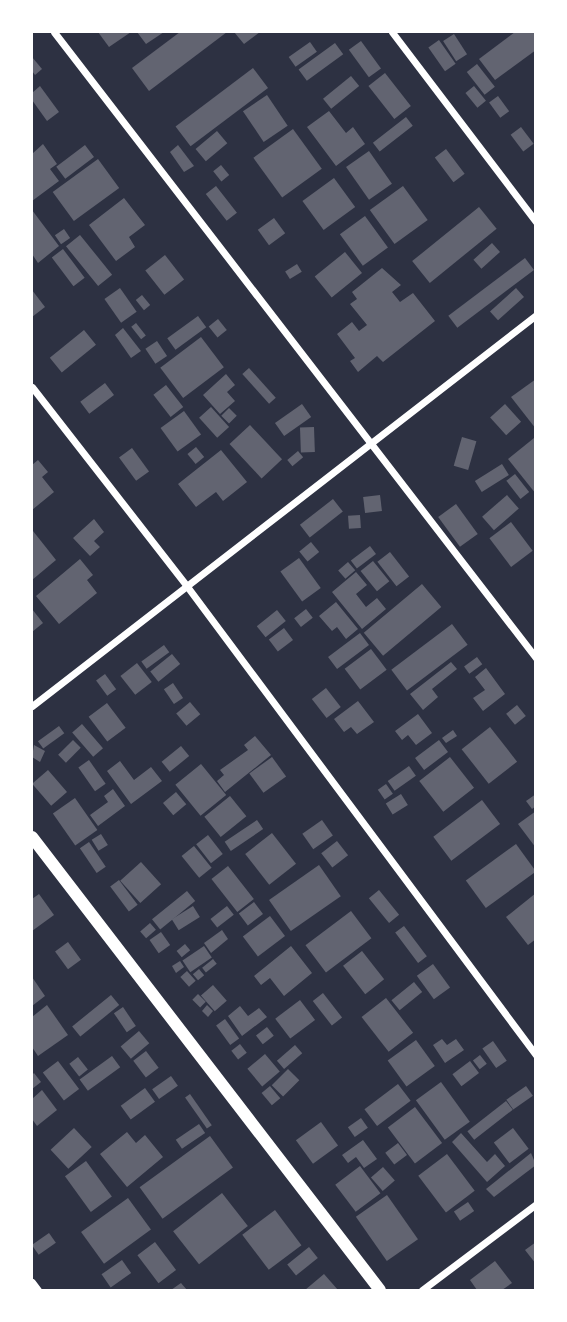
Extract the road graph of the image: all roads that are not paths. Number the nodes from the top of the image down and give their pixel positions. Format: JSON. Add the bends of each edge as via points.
{"nodes":[{"id":1,"x":54,"y":32,"type":"edge"},
{"id":2,"x":393,"y":32,"type":"edge"},
{"id":3,"x":536,"y":222,"type":"edge"},
{"id":4,"x":536,"y":314,"type":"edge"},
{"id":5,"x":32,"y":387,"type":"edge"},
{"id":6,"x":369,"y":442,"type":"junction"},
{"id":7,"x":186,"y":585,"type":"junction"},
{"id":8,"x":536,"y":658,"type":"edge"},
{"id":9,"x":32,"y":706,"type":"edge"},
{"id":10,"x":32,"y":837,"type":"edge"},
{"id":11,"x":536,"y":1055,"type":"edge"},
{"id":12,"x":536,"y":1204,"type":"edge"},
{"id":13,"x":32,"y":1282,"type":"edge"},
{"id":14,"x":38,"y":1290,"type":"edge"},
{"id":15,"x":380,"y":1290,"type":"edge"},
{"id":16,"x":422,"y":1290,"type":"edge"}],
"edges":[{"from":1,"to":6,"type":"street"},
{"from":2,"to":3,"type":"street"},
{"from":4,"to":6,"type":"street"},
{"from":5,"to":7,"type":"street"},
{"from":6,"to":7,"type":"street"},
{"from":6,"to":8,"type":"street"},
{"from":7,"to":9,"type":"street"},
{"from":7,"to":11,"type":"street"},
{"from":10,"to":15,"type":"street"},
{"from":12,"to":16,"type":"street"},
{"from":13,"to":14,"type":"street"}]}
